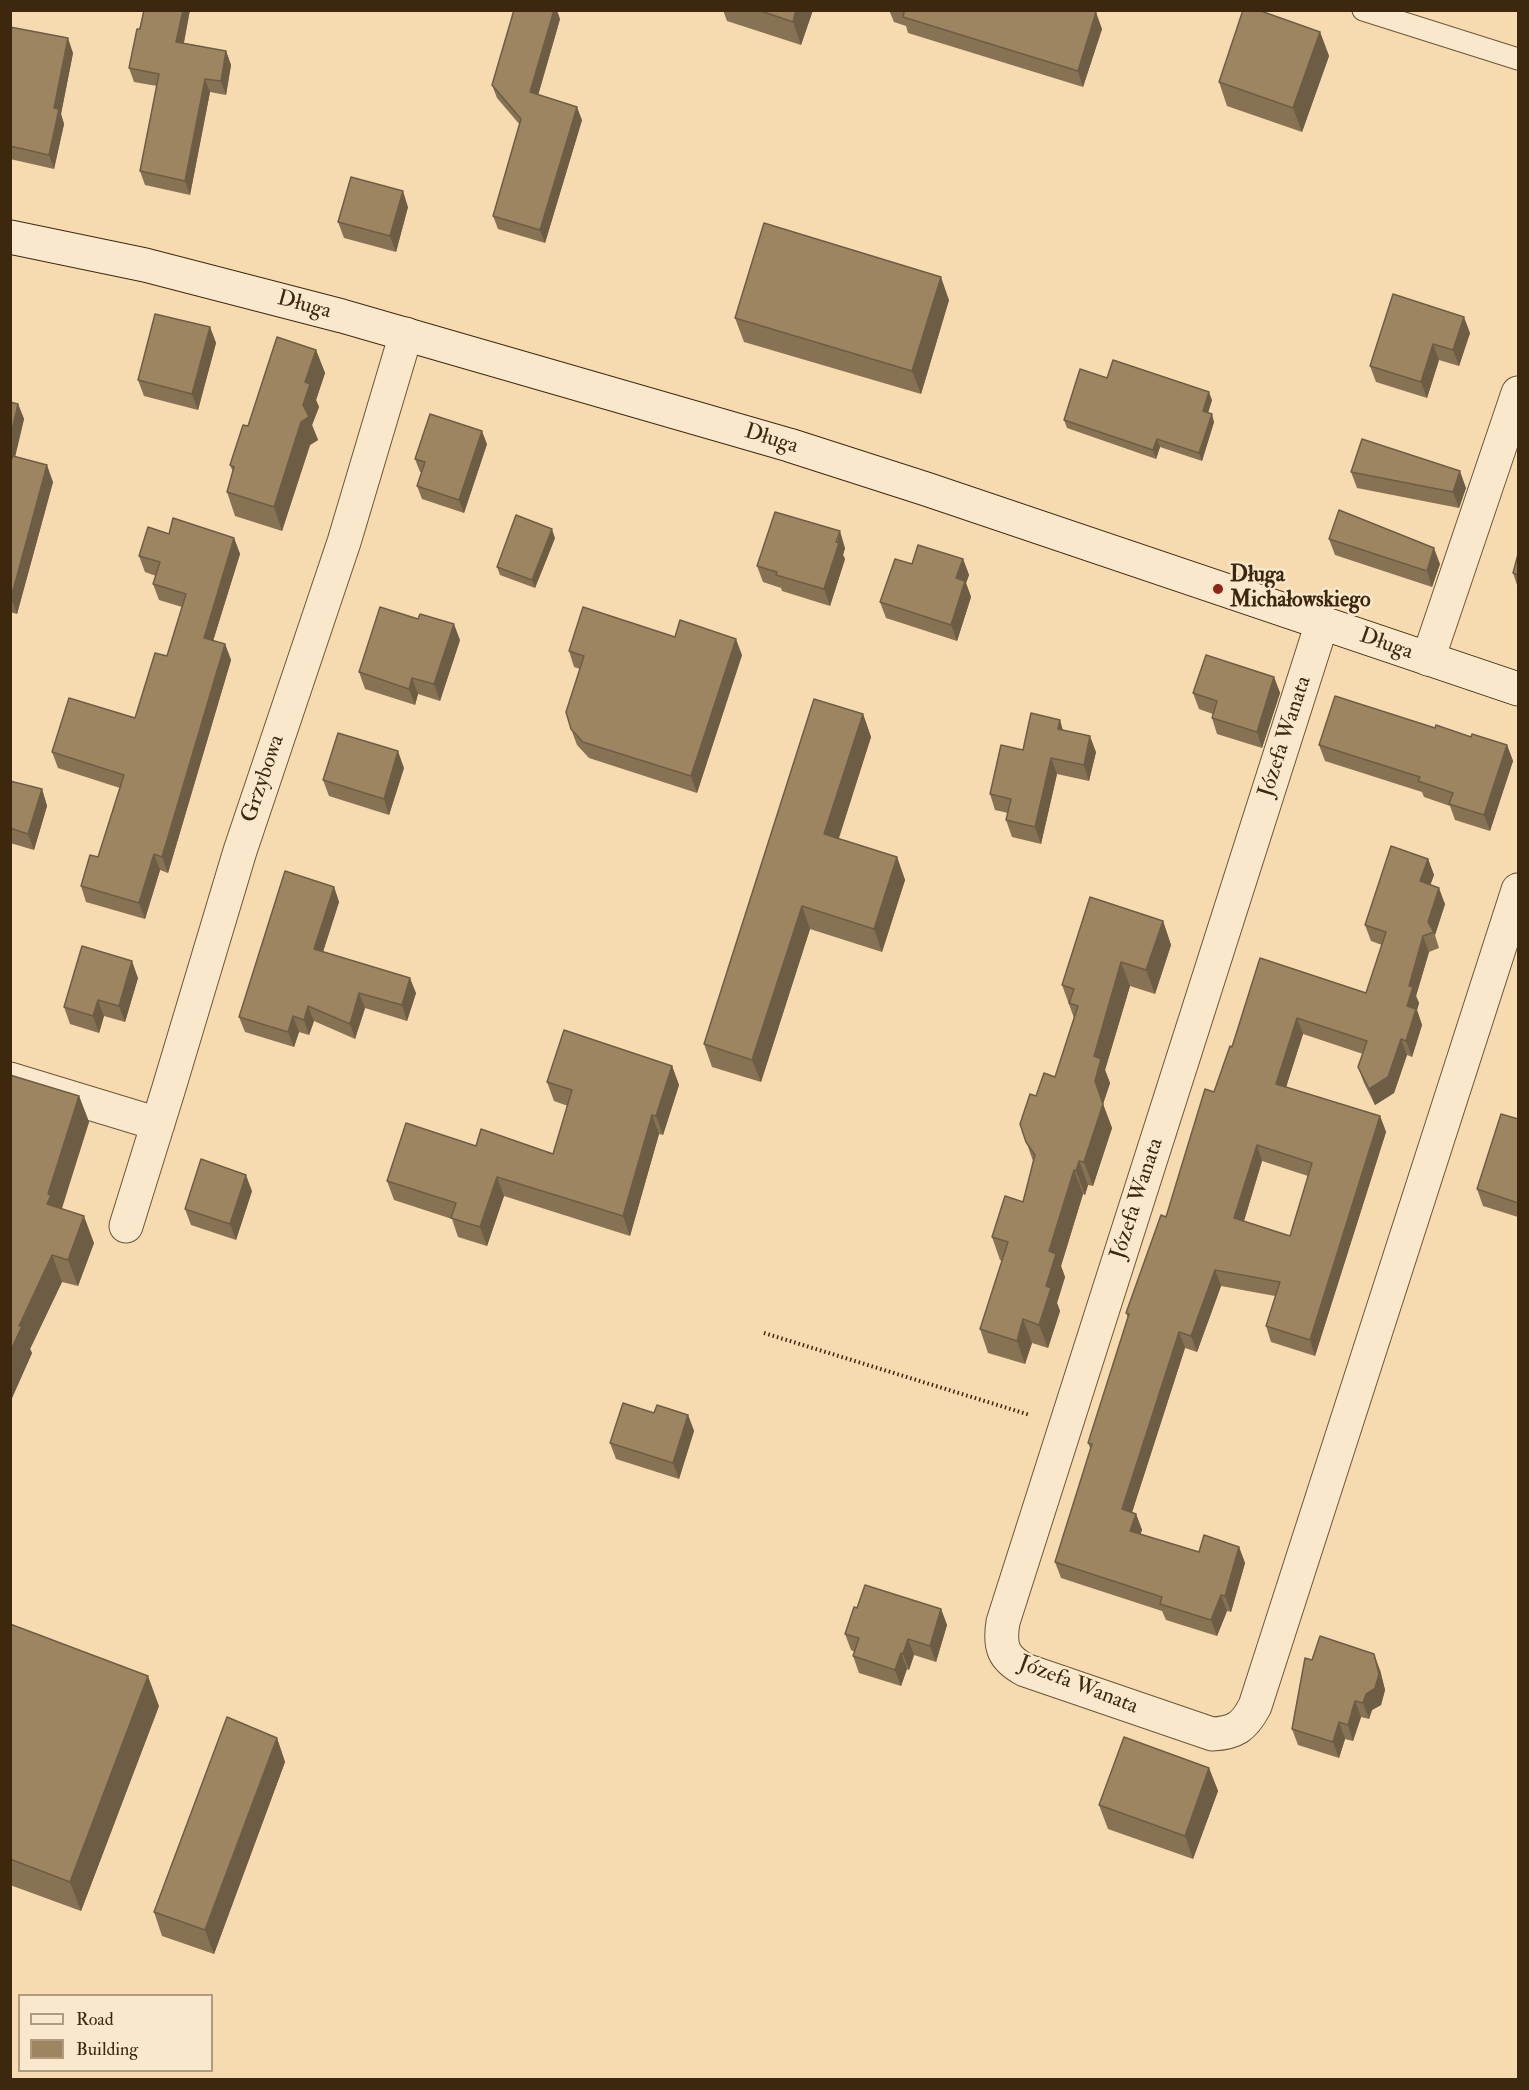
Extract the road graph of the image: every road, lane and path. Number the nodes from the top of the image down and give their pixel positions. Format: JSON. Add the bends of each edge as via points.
{"nodes":[{"id":1,"x":1363,"y":10,"type":"edge"},
{"id":2,"x":1518,"y":59,"type":"edge"},
{"id":3,"x":10,"y":237,"type":"edge"},
{"id":4,"x":406,"y":334,"type":"junction"},
{"id":5,"x":1518,"y":393,"type":"edge"},
{"id":6,"x":1322,"y":623,"type":"junction"},
{"id":7,"x":1428,"y":659,"type":"junction"},
{"id":8,"x":1518,"y":689,"type":"edge"},
{"id":9,"x":1518,"y":891,"type":"edge"},
{"id":10,"x":10,"y":1079,"type":"edge"},
{"id":11,"x":158,"y":1124,"type":"junction"},
{"id":12,"x":126,"y":1226,"type":"dead end"},
{"id":13,"x":764,"y":1333,"type":"dead end"},
{"id":14,"x":1066,"y":1426,"type":"junction"}],
"edges":[{"from":1,"to":2,"type":"lane"},
{"from":3,"to":4,"type":"street","name":"Długa","via":[[145,265]]},
{"from":4,"to":6,"type":"street","name":"Długa","via":[[812,453]]},
{"from":4,"to":11,"type":"street","name":"Grzybowa","via":[[344,543],[240,851]]},
{"from":5,"to":7,"type":"street"},
{"from":6,"to":7,"type":"street","name":"Długa"},
{"from":6,"to":14,"type":"street","name":"Józefa Wanata"},
{"from":7,"to":8,"type":"street","name":"Długa"},
{"from":9,"to":14,"type":"street","name":"Józefa Wanata","via":[[1256,1706],[1239,1727],[1227,1733],[1196,1730],[1025,1670],[1012,1663],[1004,1652],[1000,1638],[1003,1622]]},
{"from":10,"to":11,"type":"street"},
{"from":11,"to":12,"type":"street","name":"Grzybowa"},
{"from":13,"to":14,"type":"path"}]}
